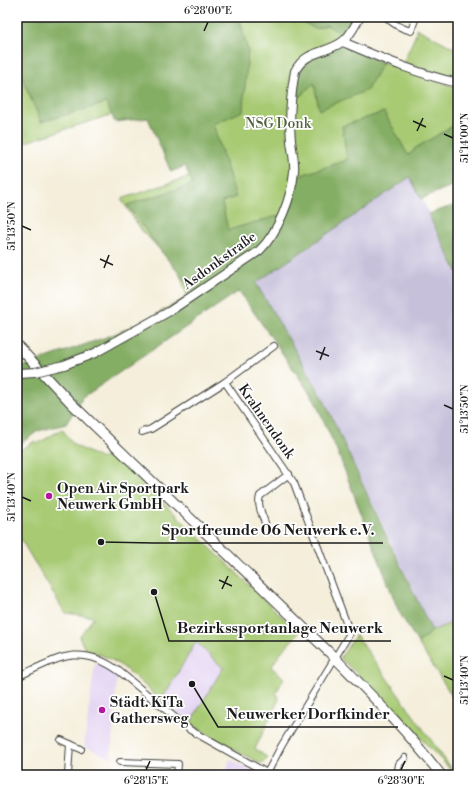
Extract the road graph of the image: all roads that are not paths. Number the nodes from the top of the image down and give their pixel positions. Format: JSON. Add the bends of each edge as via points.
{"nodes":[{"id":1,"x":360,"y":17,"type":"edge"},
{"id":2,"x":386,"y":17,"type":"edge"},
{"id":3,"x":416,"y":17,"type":"edge"},
{"id":4,"x":343,"y":42,"type":"junction"},
{"id":5,"x":458,"y":83,"type":"edge"},
{"id":6,"x":17,"y":345,"type":"edge"},
{"id":7,"x":274,"y":346,"type":"dead end"},
{"id":8,"x":18,"y":373,"type":"edge"},
{"id":9,"x":225,"y":382,"type":"junction"},
{"id":10,"x":142,"y":432,"type":"dead end"},
{"id":11,"x":289,"y":474,"type":"junction"},
{"id":12,"x":264,"y":523,"type":"dead end"},
{"id":13,"x":335,"y":658,"type":"junction"},
{"id":14,"x":17,"y":677,"type":"edge"},
{"id":15,"x":61,"y":740,"type":"dead end"},
{"id":16,"x":70,"y":744,"type":"junction"},
{"id":17,"x":82,"y":749,"type":"dead end"},
{"id":18,"x":405,"y":758,"type":"dead end"},
{"id":19,"x":120,"y":762,"type":"dead end"},
{"id":20,"x":267,"y":774,"type":"edge"},
{"id":21,"x":68,"y":775,"type":"edge"},
{"id":22,"x":177,"y":775,"type":"edge"},
{"id":23,"x":397,"y":775,"type":"edge"},
{"id":24,"x":441,"y":775,"type":"edge"}],
"edges":[{"from":1,"to":4,"type":"street"},
{"from":2,"to":3,"type":"street","via":[[392,24],[411,31]]},
{"from":4,"to":5,"type":"street","via":[[413,70]]},
{"from":4,"to":8,"type":"street","name":"Asdonkstraße","bridge":true,"via":[[304,59],[295,71],[290,125],[294,160],[293,181],[284,209],[264,246],[170,311],[95,353],[64,366]]},
{"from":6,"to":13,"type":"main road","via":[[71,403]]},
{"from":7,"to":9,"type":"street","name":"Krahnendonk"},
{"from":9,"to":10,"type":"street","name":"Krahnendonk","via":[[151,429]]},
{"from":9,"to":11,"type":"street","name":"Krahnendonk"},
{"from":11,"to":12,"type":"street","name":"Krahnendonk","via":[[260,496],[259,507]]},
{"from":11,"to":13,"type":"street","name":"Krahnendonk","via":[[350,633]]},
{"from":13,"to":20,"type":"street","name":"Krahnendonk"},
{"from":13,"to":24,"type":"main road","via":[[425,754]]},
{"from":14,"to":20,"type":"street","via":[[74,654],[96,658],[108,663],[190,730]]},
{"from":15,"to":16,"type":"street"},
{"from":16,"to":17,"type":"street"},
{"from":16,"to":21,"type":"street"},
{"from":18,"to":23,"type":"street","via":[[399,764]]},
{"from":19,"to":22,"type":"street","via":[[178,764]]}]}
